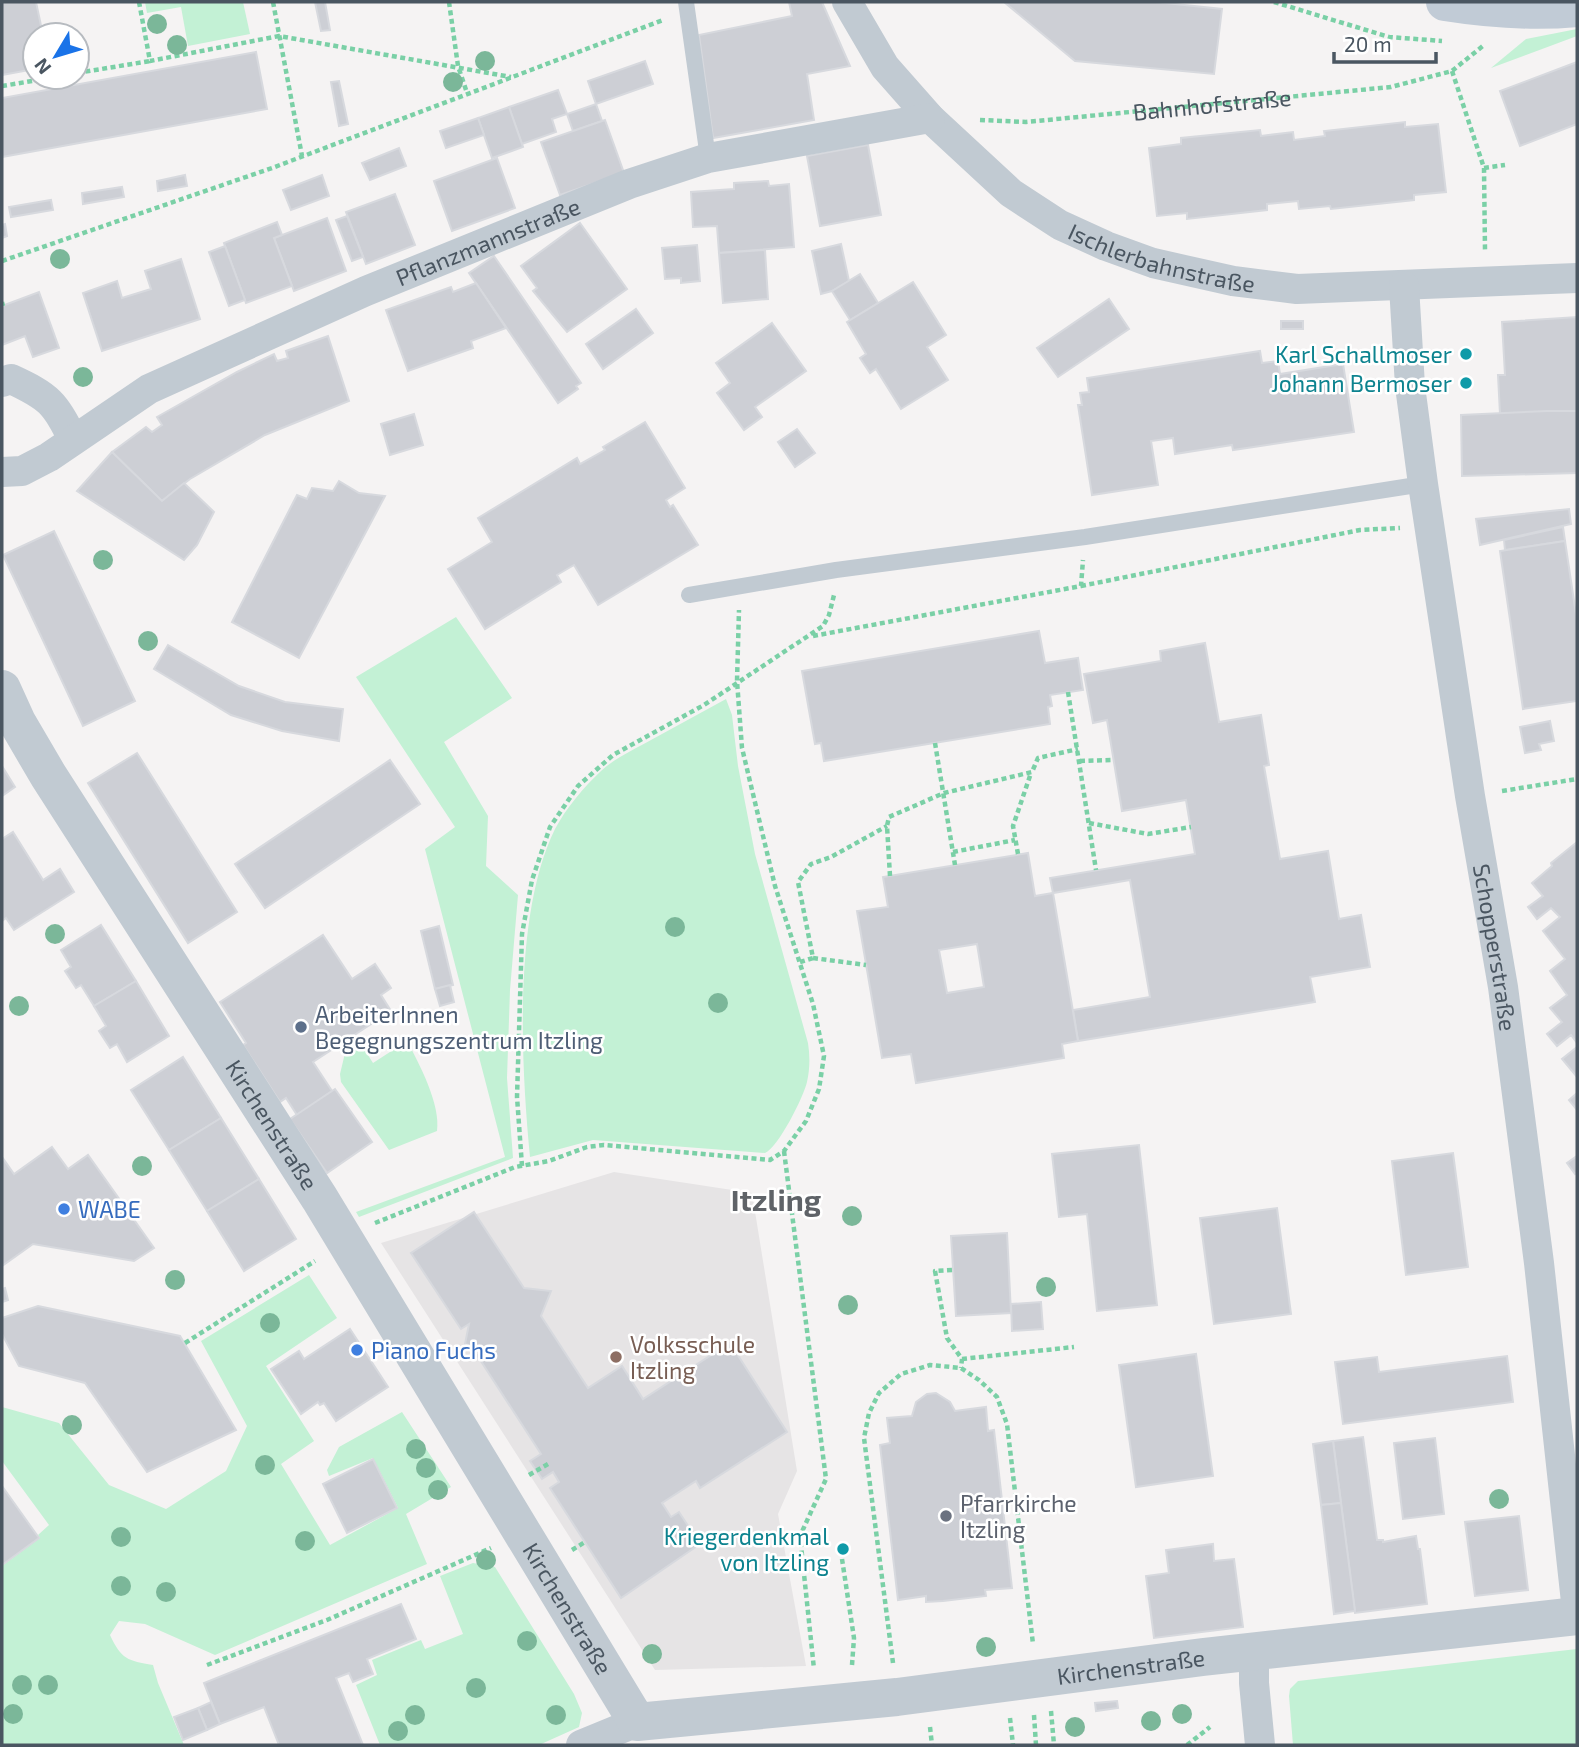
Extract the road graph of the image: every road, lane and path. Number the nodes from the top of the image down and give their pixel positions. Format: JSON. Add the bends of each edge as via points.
{"nodes":[{"id":1,"x":139,"y":2,"type":"edge"},
{"id":2,"x":273,"y":2,"type":"edge"},
{"id":3,"x":449,"y":2,"type":"edge"},
{"id":4,"x":847,"y":2,"type":"edge"},
{"id":5,"x":1274,"y":2,"type":"edge"},
{"id":6,"x":1445,"y":2,"type":"edge"},
{"id":7,"x":1500,"y":5,"type":"edge"},
{"id":8,"x":686,"y":6,"type":"edge"},
{"id":9,"x":1577,"y":8,"type":"edge"},
{"id":10,"x":279,"y":36,"type":"junction"},
{"id":11,"x":1444,"y":41,"type":"dead end"},
{"id":12,"x":1471,"y":44,"type":"dead end"},
{"id":13,"x":1484,"y":45,"type":"junction"},
{"id":14,"x":150,"y":61,"type":"junction"},
{"id":15,"x":458,"y":66,"type":"junction"},
{"id":16,"x":91,"y":71,"type":"edge"},
{"id":17,"x":1452,"y":71,"type":"junction"},
{"id":18,"x":512,"y":77,"type":"junction"},
{"id":19,"x":21,"y":83,"type":"edge"},
{"id":20,"x":2,"y":86,"type":"edge"},
{"id":21,"x":467,"y":93,"type":"junction"},
{"id":22,"x":930,"y":118,"type":"junction"},
{"id":23,"x":302,"y":156,"type":"junction"},
{"id":24,"x":708,"y":158,"type":"junction"},
{"id":25,"x":1505,"y":165,"type":"dead end"},
{"id":26,"x":1483,"y":168,"type":"junction"},
{"id":27,"x":2,"y":261,"type":"edge"},
{"id":28,"x":1577,"y":278,"type":"edge"},
{"id":29,"x":1485,"y":282,"type":"junction"},
{"id":30,"x":1404,"y":286,"type":"junction"},
{"id":31,"x":2,"y":382,"type":"edge"},
{"id":32,"x":73,"y":440,"type":"junction"},
{"id":33,"x":2,"y":472,"type":"edge"},
{"id":34,"x":1423,"y":484,"type":"junction"},
{"id":35,"x":1084,"y":537,"type":"junction"},
{"id":36,"x":1433,"y":539,"type":"junction"},
{"id":37,"x":835,"y":570,"type":"junction"},
{"id":38,"x":1081,"y":586,"type":"junction"},
{"id":39,"x":739,"y":588,"type":"junction"},
{"id":40,"x":689,"y":595,"type":"dead end"},
{"id":41,"x":808,"y":637,"type":"junction"},
{"id":42,"x":737,"y":681,"type":"junction"},
{"id":43,"x":2,"y":689,"type":"edge"},
{"id":44,"x":1068,"y":692,"type":"dead end"},
{"id":45,"x":935,"y":743,"type":"dead end"},
{"id":46,"x":1078,"y":749,"type":"junction"},
{"id":47,"x":1114,"y":760,"type":"dead end"},
{"id":48,"x":1080,"y":761,"type":"junction"},
{"id":49,"x":1032,"y":772,"type":"junction"},
{"id":50,"x":1577,"y":779,"type":"edge"},
{"id":51,"x":944,"y":793,"type":"junction"},
{"id":52,"x":1470,"y":796,"type":"junction"},
{"id":53,"x":1089,"y":823,"type":"junction"},
{"id":54,"x":887,"y":825,"type":"junction"},
{"id":55,"x":1191,"y":827,"type":"dead end"},
{"id":56,"x":1015,"y":840,"type":"junction"},
{"id":57,"x":953,"y":852,"type":"junction"},
{"id":58,"x":1018,"y":854,"type":"dead end"},
{"id":59,"x":955,"y":865,"type":"dead end"},
{"id":60,"x":1096,"y":870,"type":"dead end"},
{"id":61,"x":890,"y":876,"type":"dead end"},
{"id":62,"x":813,"y":958,"type":"junction"},
{"id":63,"x":800,"y":962,"type":"junction"},
{"id":64,"x":866,"y":965,"type":"dead end"},
{"id":65,"x":784,"y":1151,"type":"junction"},
{"id":66,"x":522,"y":1166,"type":"junction"},
{"id":67,"x":365,"y":1227,"type":"dead end"},
{"id":68,"x":316,"y":1261,"type":"dead end"},
{"id":69,"x":952,"y":1270,"type":"dead end"},
{"id":70,"x":185,"y":1343,"type":"dead end"},
{"id":71,"x":1074,"y":1347,"type":"dead end"},
{"id":72,"x":962,"y":1359,"type":"junction"},
{"id":73,"x":961,"y":1368,"type":"junction"},
{"id":74,"x":494,"y":1547,"type":"dead end"},
{"id":75,"x":842,"y":1559,"type":"dead end"},
{"id":76,"x":1577,"y":1614,"type":"edge"},
{"id":77,"x":1254,"y":1653,"type":"junction"},
{"id":78,"x":1035,"y":1656,"type":"dead end"},
{"id":79,"x":206,"y":1665,"type":"dead end"},
{"id":80,"x":894,"y":1672,"type":"dead end"},
{"id":81,"x":851,"y":1677,"type":"dead end"},
{"id":82,"x":815,"y":1680,"type":"dead end"},
{"id":83,"x":1034,"y":1707,"type":"dead end"},
{"id":84,"x":1009,"y":1710,"type":"dead end"},
{"id":85,"x":1209,"y":1727,"type":"dead end"},
{"id":86,"x":636,"y":1734,"type":"edge"},
{"id":87,"x":581,"y":1745,"type":"edge"},
{"id":88,"x":1013,"y":1745,"type":"edge"},
{"id":89,"x":1036,"y":1745,"type":"edge"},
{"id":90,"x":1186,"y":1745,"type":"edge"},
{"id":91,"x":1260,"y":1745,"type":"edge"}],
"edges":[{"from":1,"to":14,"type":"path"},
{"from":2,"to":10,"type":"path"},
{"from":3,"to":15,"type":"path"},
{"from":4,"to":22,"type":"street","name":"Ischlerbahnstraße","via":[[885,67]]},
{"from":5,"to":11,"type":"path","via":[[1389,37]]},
{"from":6,"to":7,"type":"main road"},
{"from":7,"to":9,"type":"main road","via":[[1542,11]]},
{"from":7,"to":13,"type":"path"},
{"from":8,"to":18,"type":"path"},
{"from":8,"to":24,"type":"lane"},
{"from":10,"to":14,"type":"path"},
{"from":10,"to":15,"type":"path"},
{"from":10,"to":23,"type":"path"},
{"from":12,"to":13,"type":"path"},
{"from":13,"to":17,"type":"path","name":"Bahnhofstraße"},
{"from":14,"to":16,"type":"path"},
{"from":15,"to":18,"type":"path"},
{"from":15,"to":21,"type":"path"},
{"from":17,"to":22,"type":"path","name":"Bahnhofstraße","via":[[1391,87],[1240,103],[1026,122]]},
{"from":17,"to":26,"type":"path"},
{"from":18,"to":21,"type":"path"},
{"from":19,"to":20,"type":"path"},
{"from":21,"to":23,"type":"path"},
{"from":22,"to":24,"type":"street","name":"Pflanzmannstraße"},
{"from":22,"to":30,"type":"street","name":"Ischlerbahnstraße","via":[[1011,193],[1050,218],[1153,264],[1297,289]]},
{"from":23,"to":27,"type":"path"},
{"from":24,"to":32,"type":"street","name":"Pflanzmannstraße","via":[[629,184],[366,291],[149,389]]},
{"from":25,"to":26,"type":"path"},
{"from":26,"to":29,"type":"path"},
{"from":28,"to":29,"type":"street","name":"Ischlerbahnstraße"},
{"from":29,"to":30,"type":"street","name":"Ischlerbahnstraße"},
{"from":30,"to":34,"type":"street","name":"Schopperstraße","via":[[1410,386]]},
{"from":31,"to":32,"type":"street","via":[[11,379],[41,393],[62,416]]},
{"from":32,"to":33,"type":"street","name":"Pflanzmannstraße","via":[[22,471]]},
{"from":34,"to":35,"type":"lane"},
{"from":34,"to":36,"type":"street","name":"Schopperstraße"},
{"from":35,"to":37,"type":"lane"},
{"from":35,"to":38,"type":"path"},
{"from":36,"to":38,"type":"path","via":[[1401,528],[1360,530]]},
{"from":36,"to":52,"type":"street","name":"Schopperstraße"},
{"from":37,"to":39,"type":"lane"},
{"from":37,"to":41,"type":"path","via":[[829,615]]},
{"from":38,"to":41,"type":"path"},
{"from":39,"to":40,"type":"lane"},
{"from":39,"to":42,"type":"path"},
{"from":41,"to":42,"type":"path"},
{"from":42,"to":63,"type":"path","via":[[742,748],[775,886]]},
{"from":42,"to":66,"type":"path","via":[[704,705],[613,755],[578,786],[550,827],[532,880],[522,934],[517,1097]]},
{"from":43,"to":86,"type":"street","name":"Kirchenstraße","via":[[48,775],[320,1199]]},
{"from":44,"to":46,"type":"path"},
{"from":45,"to":51,"type":"path"},
{"from":46,"to":48,"type":"path"},
{"from":46,"to":49,"type":"path","via":[[1038,758]]},
{"from":47,"to":48,"type":"path"},
{"from":48,"to":53,"type":"path"},
{"from":49,"to":51,"type":"path"},
{"from":49,"to":56,"type":"path","via":[[1013,826]]},
{"from":50,"to":52,"type":"path"},
{"from":51,"to":54,"type":"path","via":[[889,817]]},
{"from":51,"to":57,"type":"path"},
{"from":52,"to":76,"type":"street","name":"Schopperstraße","via":[[1503,987]]},
{"from":53,"to":55,"type":"path","via":[[1148,834]]},
{"from":53,"to":60,"type":"path"},
{"from":54,"to":61,"type":"path"},
{"from":54,"to":62,"type":"path","via":[[811,864],[799,883]]},
{"from":56,"to":57,"type":"path"},
{"from":56,"to":58,"type":"path"},
{"from":57,"to":59,"type":"path"},
{"from":62,"to":63,"type":"path"},
{"from":62,"to":64,"type":"path"},
{"from":63,"to":65,"type":"path","via":[[824,1056],[819,1089],[806,1121]]},
{"from":65,"to":66,"type":"path","via":[[770,1160],[604,1145]]},
{"from":65,"to":82,"type":"path","via":[[827,1479],[800,1536]]},
{"from":66,"to":67,"type":"path"},
{"from":68,"to":70,"type":"path"},
{"from":69,"to":72,"type":"path","via":[[935,1271],[947,1338]]},
{"from":71,"to":72,"type":"path"},
{"from":72,"to":73,"type":"path"},
{"from":73,"to":78,"type":"path","via":[[997,1397],[1007,1424]]},
{"from":73,"to":80,"type":"path","via":[[930,1365],[901,1374],[878,1393],[869,1413],[864,1438]]},
{"from":74,"to":79,"type":"path","via":[[327,1620]]},
{"from":75,"to":81,"type":"path","via":[[854,1638]]},
{"from":76,"to":77,"type":"street","name":"Kirchenstraße"},
{"from":77,"to":86,"type":"street","name":"Kirchenstraße"},
{"from":77,"to":91,"type":"street"},
{"from":83,"to":89,"type":"path"},
{"from":84,"to":88,"type":"path"},
{"from":85,"to":90,"type":"path"},
{"from":86,"to":87,"type":"street"}]}
